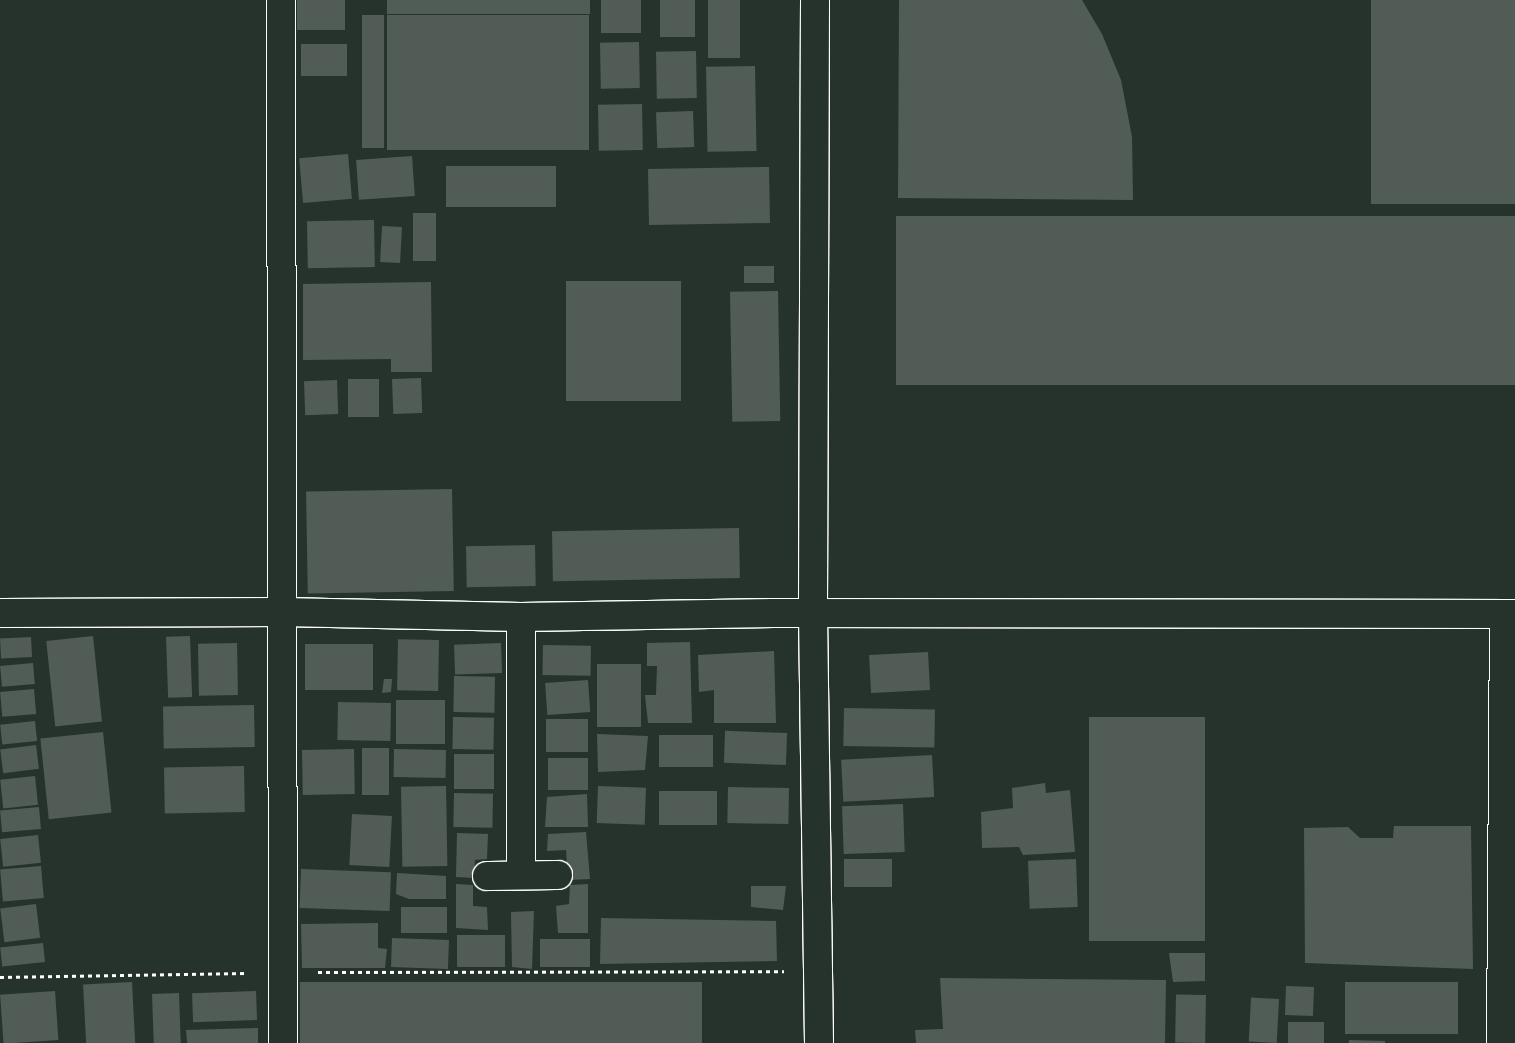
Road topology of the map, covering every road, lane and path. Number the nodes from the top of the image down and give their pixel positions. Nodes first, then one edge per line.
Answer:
1 (281, 0) edge
2 (815, 0) edge
3 (282, 612) junction
4 (0, 613) edge
5 (813, 613) junction
6 (1510, 614) edge
7 (521, 617) junction
8 (558, 874) dead end
9 (521, 875) junction
10 (487, 876) dead end
11 (819, 971) junction
12 (283, 972) junction
13 (0, 977) edge
14 (1508, 984) edge
15 (283, 1043) edge
16 (819, 1043) edge
17 (1501, 1043) edge

1 - 3 street
2 - 5 street
3 - 4 street
3 - 7 street
3 - 12 street
5 - 6 street
5 - 7 street
5 - 11 street
6 - 14 street
7 - 9 street
8 - 9 street
9 - 10 street
11 - 12 path
11 - 16 street
12 - 13 path
12 - 15 street
14 - 17 street

